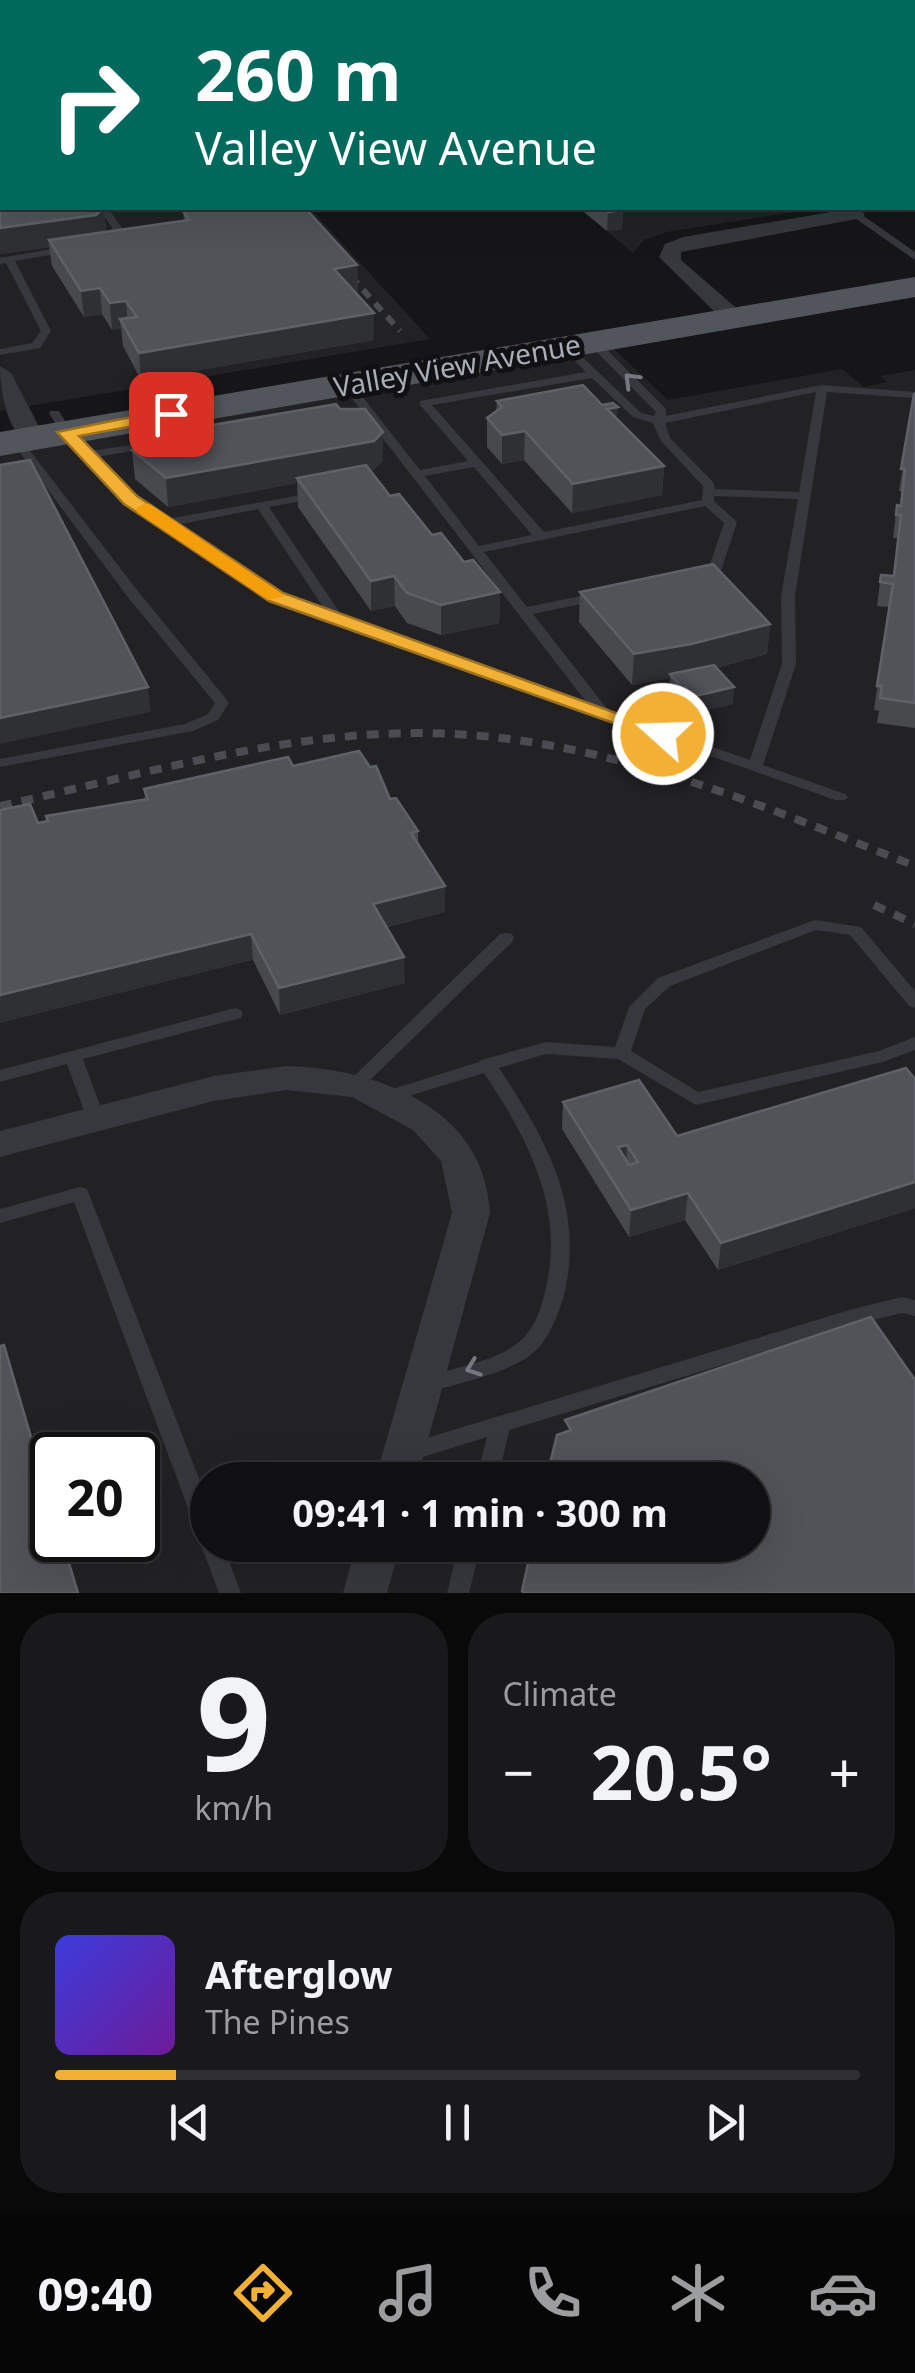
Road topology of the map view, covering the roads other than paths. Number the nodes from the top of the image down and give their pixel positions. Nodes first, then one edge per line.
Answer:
1 (104, 210) edge
2 (851, 211) edge
3 (93, 246) edge
4 (76, 248) edge
5 (915, 256) edge
6 (4, 260) edge
7 (915, 267) edge
8 (915, 287) edge
9 (797, 297) junction
10 (725, 310) junction
11 (0, 352) edge
12 (585, 354) junction
13 (0, 374) edge
14 (822, 388) junction
15 (915, 395) edge
16 (352, 401) junction
17 (658, 421) junction
18 (36, 433) edge
19 (188, 438) edge
20 (476, 463) junction
21 (419, 474) junction
22 (333, 492) edge
23 (804, 496) junction
24 (709, 497) junction
25 (260, 505) junction
26 (165, 523) junction
27 (542, 538) junction
28 (476, 550) junction
29 (677, 578) edge
30 (620, 591) edge
31 (524, 612) junction
32 (337, 618) junction
33 (602, 712) junction
34 (0, 763) edge
35 (755, 766) junction
36 (840, 797) dead end
37 (506, 938) dead end
38 (915, 1002) edge
39 (235, 1014) dead end
40 (915, 1043) edge
41 (622, 1053) junction
42 (73, 1056) junction
43 (487, 1064) junction
44 (0, 1076) edge
45 (373, 1090) junction
46 (96, 1119) junction
47 (0, 1144) edge
48 (0, 1216) edge
49 (915, 1308) edge
50 (422, 1386) junction
51 (500, 1425) junction
52 (400, 1462) edge
53 (411, 1462) edge
54 (491, 1462) edge
55 (190, 1484) edge
56 (218, 1562) edge
57 (373, 1562) edge
58 (466, 1562) edge
59 (230, 1593) edge
60 (364, 1593) edge
61 (458, 1593) edge

1 - 3 lane
2 - 5 lane
2 - 10 street
4 - 6 lane
6 - 11 lane
7 - 9 main road, Valley View Avenue
8 - 9 main road, Valley View Avenue
9 - 10 main road, Valley View Avenue
10 - 12 main road, Valley View Avenue
10 - 18 main road, Valley View Avenue
12 - 16 main road, Valley View Avenue
12 - 17 lane
17 -> 12 lane
12 - 20 lane
13 - 18 street
14 - 15 lane
14 - 17 lane
14 - 23 lane
16 - 18 main road, Valley View Avenue
16 - 21 lane
17 - 24 lane
18 - 19 lane
18 - 26 lane
18 - 34 lane
20 - 21 lane
20 - 27 lane
21 - 28 lane
22 - 25 lane
23 - 24 lane
23 - 35 lane
24 - 27 lane
24 - 29 lane
25 - 26 lane
25 - 32 lane
26 - 32 lane
27 - 28 lane
28 - 31 lane
30 - 31 lane
31 - 33 lane
32 - 33 lane
33 - 35 lane
35 - 36 lane
37 - 45 lane
38 - 41 lane
39 - 42 lane
40 - 41 lane
41 - 43 lane
42 - 44 lane
42 - 46 lane
43 - 45 lane
43 -> 50 lane
45 - 46 street
45 - 50 street
46 - 47 street
48 - 55 lane
49 - 51 lane
50 - 52 street
51 - 53 lane
51 - 54 lane
56 - 59 lane
57 - 60 street
58 - 61 lane

